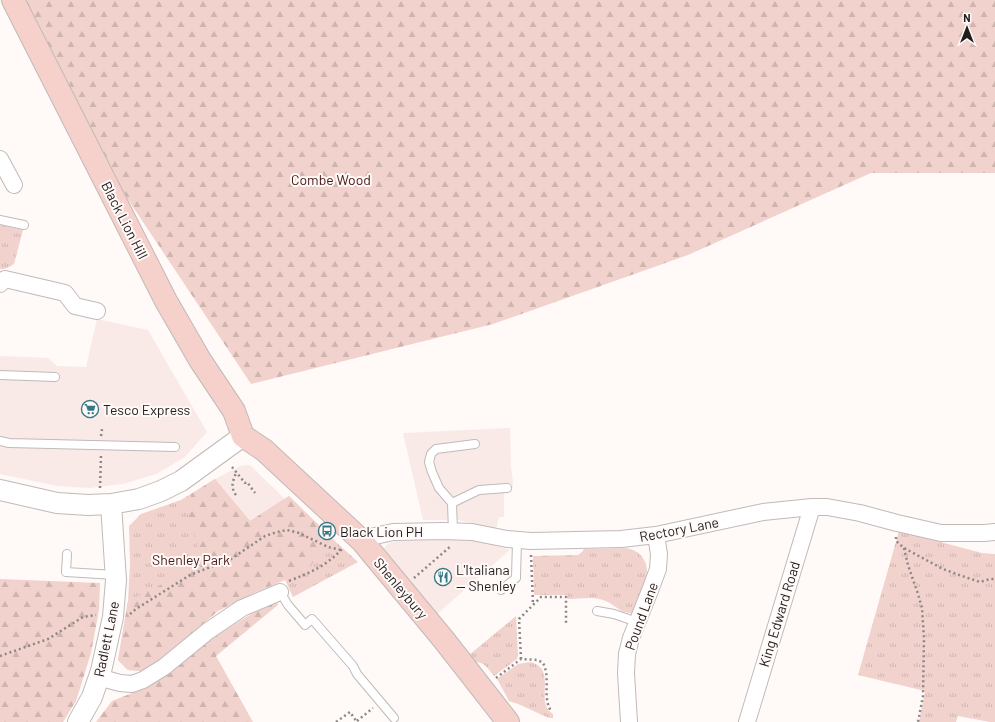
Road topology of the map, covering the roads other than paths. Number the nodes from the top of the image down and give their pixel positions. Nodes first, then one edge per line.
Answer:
1 (13, 0) edge
2 (0, 159) edge
3 (14, 185) dead end
4 (0, 220) edge
5 (24, 225) dead end
6 (0, 283) edge
7 (97, 311) dead end
8 (0, 375) edge
9 (55, 377) dead end
10 (243, 436) junction
11 (0, 441) edge
12 (475, 444) dead end
13 (175, 447) dead end
14 (506, 488) dead end
15 (0, 490) edge
16 (105, 497) junction
17 (452, 503) junction
18 (812, 507) junction
19 (460, 532) junction
20 (995, 532) edge
21 (656, 535) junction
22 (524, 540) junction
23 (349, 546) junction
24 (68, 554) dead end
25 (116, 575) junction
26 (501, 590) dead end
27 (280, 592) joint
28 (597, 611) dead end
29 (637, 622) junction
30 (98, 677) junction
31 (394, 718) dead end
32 (78, 722) edge
33 (508, 722) edge
34 (629, 722) edge
35 (747, 722) edge

1 - 10 main road, Black Lion Hill
2 - 3 street
4 - 5 lane
6 - 7 street
8 - 9 lane
10 - 16 street
10 - 23 main road, Shenleybury
11 - 13 lane
12 - 17 lane
14 - 17 lane
15 - 16 street
16 - 25 street, Radlett Lane
17 - 19 lane
18 - 20 street, Rectory Lane
18 - 21 street, Rectory Lane
18 - 35 street, King Edward Road
19 - 22 street, Rectory Lane
19 - 23 street, Rectory Lane
21 - 22 street, Rectory Lane
21 - 29 street, Pound Lane
22 - 26 lane
23 - 33 main road, Shenleybury
24 - 25 lane
25 - 30 street, Radlett Lane
27 - 30 street
27 - 31 lane
28 - 29 lane
29 - 34 street, Pound Lane
30 - 32 street, Radlett Lane

